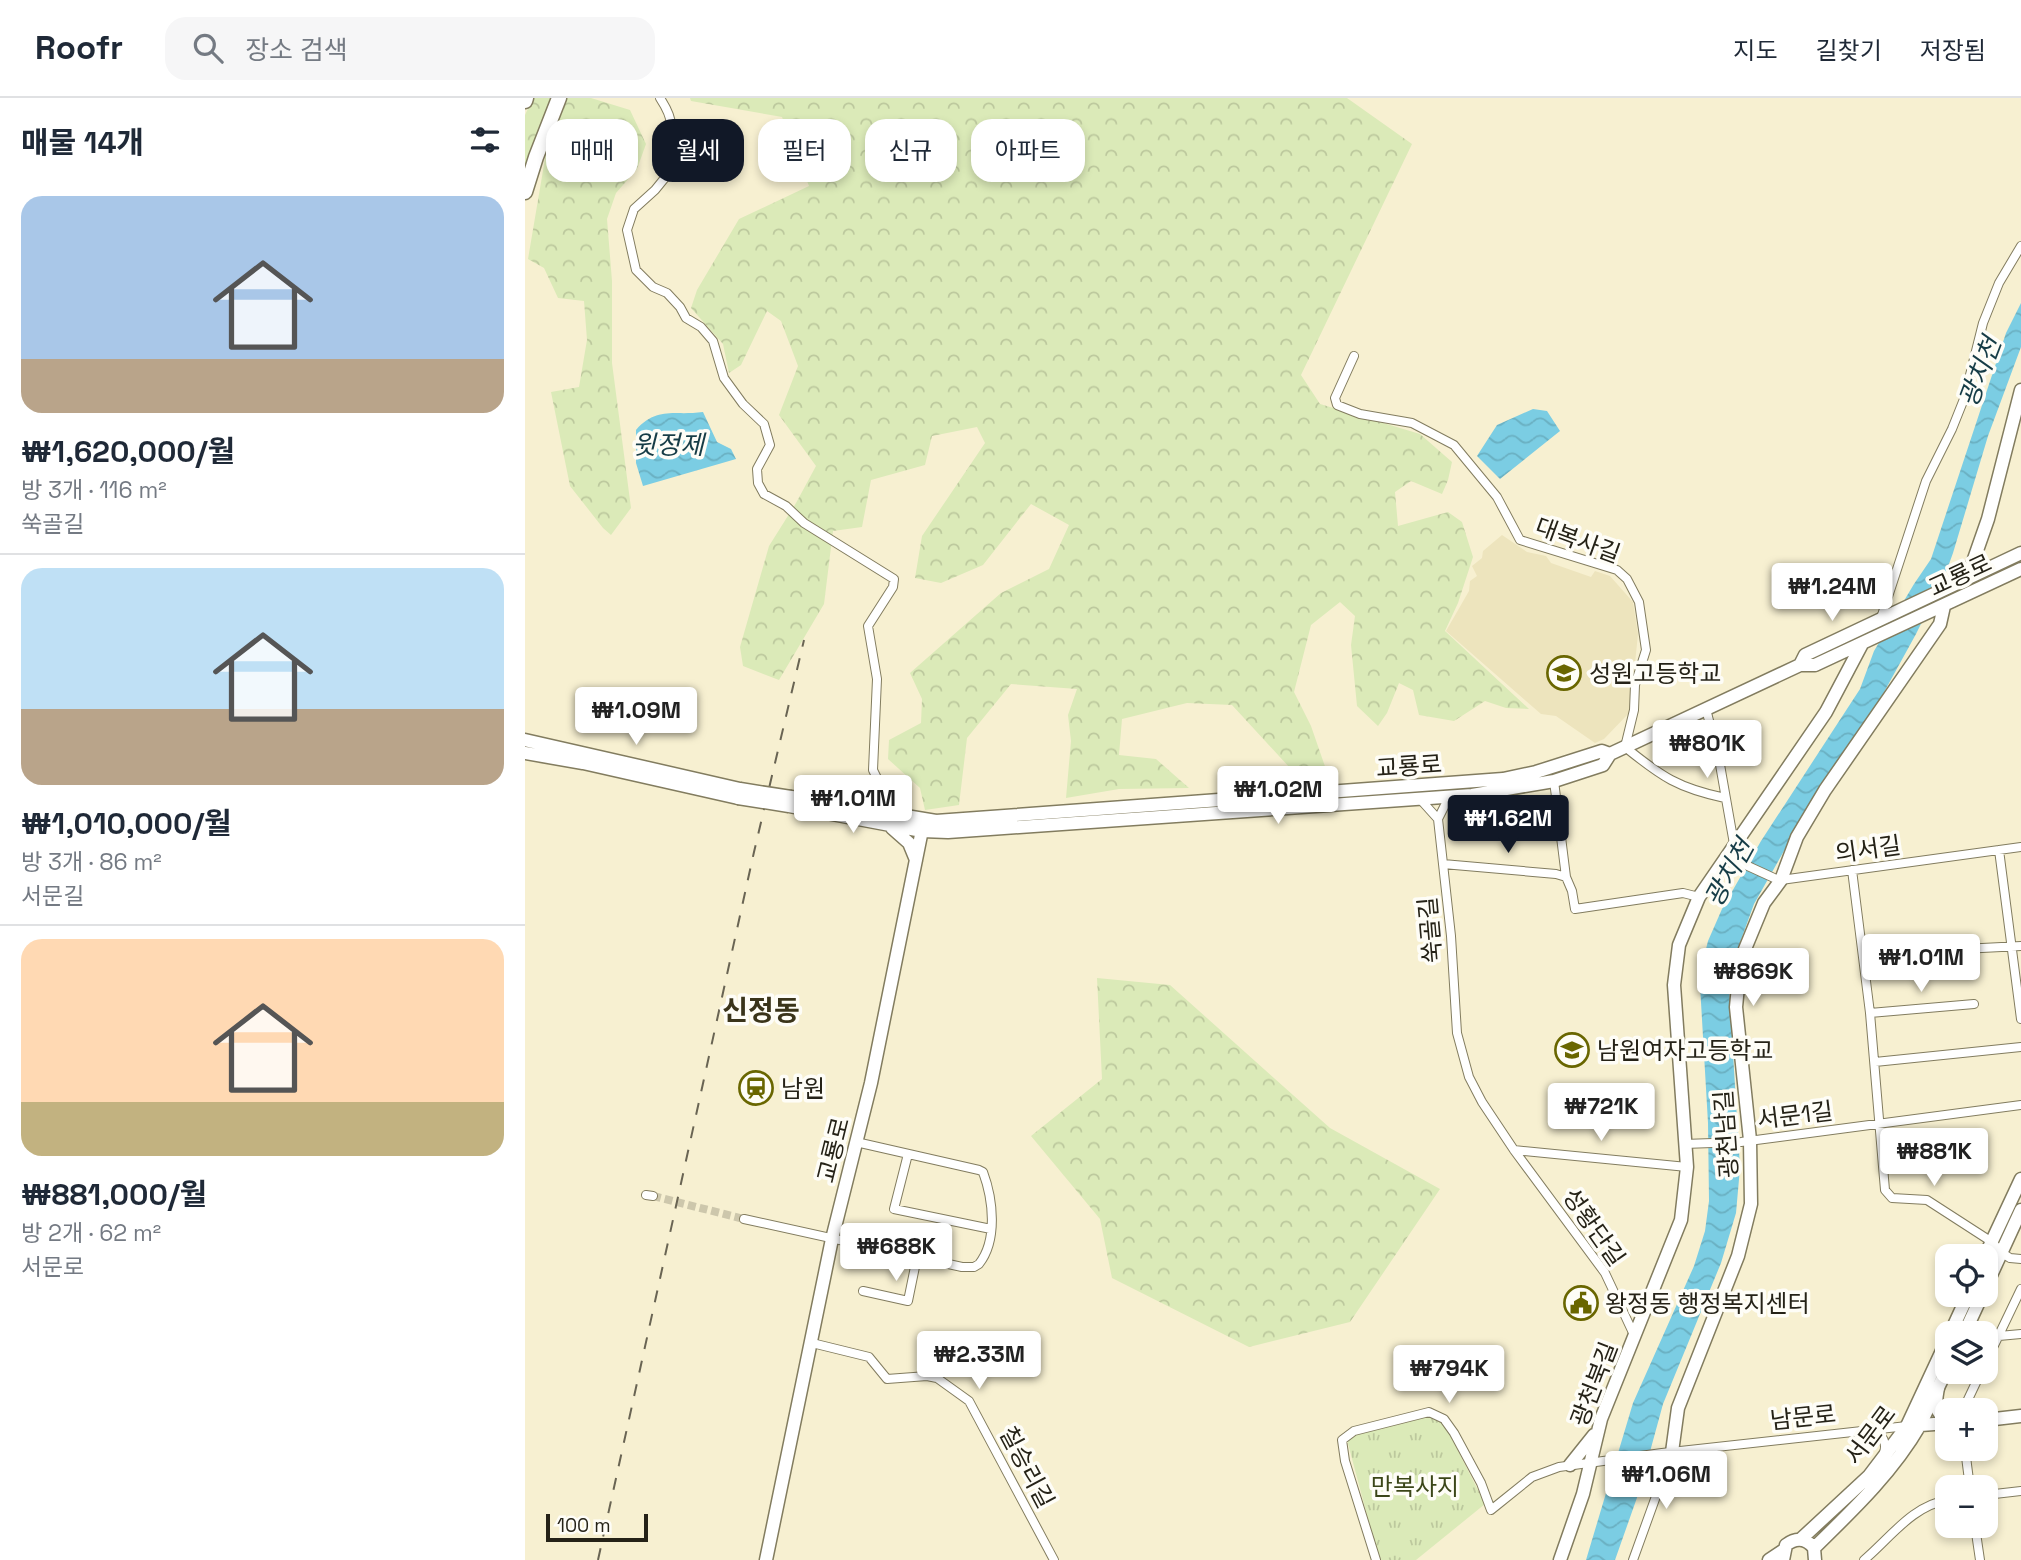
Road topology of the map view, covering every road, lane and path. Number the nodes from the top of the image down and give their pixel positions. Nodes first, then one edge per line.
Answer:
1 (559, 98) edge
2 (660, 98) edge
3 (525, 192) edge
4 (2021, 246) edge
5 (1354, 356) dead end
6 (2021, 390) edge
7 (2021, 553) edge
8 (2021, 569) edge
9 (1961, 581) junction
10 (1944, 606) junction
11 (1881, 618) junction
12 (1862, 644) junction
13 (1840, 654) junction
14 (1801, 665) junction
15 (1841, 684) junction
16 (1706, 709) junction
17 (525, 740) edge
18 (1625, 747) junction
19 (525, 753) edge
20 (1610, 754) junction
21 (1555, 781) junction
22 (739, 793) junction
23 (1455, 796) junction
24 (1725, 798) junction
25 (1420, 799) junction
26 (1438, 819) junction
27 (892, 820) junction
28 (923, 826) junction
29 (1734, 844) junction
30 (2021, 847) edge
31 (1999, 850) junction
32 (1731, 858) junction
33 (916, 860) junction
34 (1443, 864) junction
35 (1852, 870) junction
36 (1566, 877) junction
37 (1777, 879) junction
38 (1699, 897) junction
39 (2017, 946) edge
40 (1864, 960) junction
41 (1974, 1004) dead end
42 (1870, 1013) junction
43 (2021, 1019) edge
44 (1457, 1033) joint
45 (2021, 1047) edge
46 (1875, 1062) junction
47 (2021, 1105) edge
48 (1881, 1124) junction
49 (1746, 1141) junction
50 (856, 1142) junction
51 (1690, 1143) junction
52 (1514, 1150) junction
53 (908, 1154) junction
54 (1687, 1167) junction
55 (2021, 1180) edge
56 (2021, 1210) edge
57 (744, 1219) tunnel mouth
58 (991, 1229) junction
59 (832, 1239) junction
60 (1992, 1242) junction
61 (2002, 1253) junction
62 (917, 1257) junction
63 (2021, 1259) edge
64 (1998, 1261) edge
65 (2021, 1289) edge
66 (863, 1291) dead end
67 (2021, 1334) edge
68 (1999, 1336) joint
69 (1635, 1337) junction
70 (812, 1343) junction
71 (1935, 1372) edge
72 (1940, 1384) edge
73 (1938, 1388) junction
74 (1937, 1398) edge
75 (2021, 1416) edge
76 (1998, 1419) edge
77 (1935, 1424) edge
78 (1914, 1426) junction
79 (1874, 1430) junction
80 (1597, 1432) junction
81 (1667, 1452) junction
82 (1882, 1459) junction
83 (1591, 1461) junction
84 (1570, 1465) junction
85 (2021, 1491) edge
86 (1998, 1494) edge
87 (1935, 1502) edge
88 (1977, 1538) edge
89 (1801, 1539) junction
90 (1814, 1554) edge
91 (1784, 1555) edge
92 (766, 1560) edge
93 (1054, 1560) edge
94 (1376, 1560) edge
95 (1560, 1560) edge
96 (1633, 1560) edge
97 (1769, 1560) edge
98 (1864, 1560) edge
99 (1980, 1560) edge

1 - 3 highway
2 - 27 street
4 - 11 street
5 - 18 street, 대복사길
6 - 9 street
7 - 9 street, 교룡로
8 - 10 street, 교룡로
9 - 11 street, 교룡로
10 - 12 street, 교룡로
10 - 37 street, 광천남길
11 - 14 street, 교룡로
12 - 13 street, 교룡로
12 - 15 street, 광천북길
13 - 14 street, 교룡로
13 - 15 street
14 - 16 street, 교룡로
15 - 29 street, 광천북길
16 - 18 street, 교룡로
16 - 24 street
17 - 22 street
18 - 20 street, 교룡로
18 - 24 street
19 - 22 street
20 - 21 street, 교룡로
20 - 28 street, 교룡로
21 - 23 street, 교룡로
21 - 36 street
22 - 27 street, bridge
23 - 25 street, 교룡로
23 - 26 street
24 - 29 street
25 - 26 street
25 - 28 street, 교룡로
26 - 34 street
27 - 28 street
27 - 33 street
28 - 33 street, 교룡로
29 - 32 street, 광천북길
30 - 31 street, 의서길
31 - 35 street, 의서길
31 - 39 street
32 - 37 street
32 - 38 street, 광천북길
33 - 50 street, 교룡로
34 - 36 street, 쑥골길
34 - 44 street, 쑥골길
35 - 37 street, 의서길
35 - 40 street
36 - 38 street
37 - 49 street, 광천남길
38 - 51 street, 광천북길
39 - 40 street
39 - 43 street
40 - 42 street
41 - 42 street
42 - 46 street
44 - 52 street, 성황단길
45 - 46 street
46 - 48 street
47 - 48 street, 서문1길
48 - 49 street, 서문1길
48 - 60 street
49 - 51 street, 서문1길
49 - 81 street, 광천남길
50 - 53 street
50 - 59 street, 교룡로
51 - 54 street, 광천북길
52 - 54 street
52 - 69 street, 성황단길
53 - 58 street
53 - 58 street
54 - 69 street, 광천북길
55 - 60 street
56 - 61 street
57 - 59 street
58 - 62 street
59 - 62 street
59 - 70 street, 교룡로
60 - 61 street
61 - 63 street
61 - 64 street
62 - 66 street
65 - 68 street
67 - 68 street
69 - 80 street, 광천북길
70 - 92 street, 교룡로
70 - 93 street, 칠승리길
71 - 78 street, 서문로
72 - 73 street, 서문로
73 - 74 street
73 - 78 street, 서문로
75 - 76 street
77 - 78 street, 남문로
78 - 79 street, 남문로
78 - 82 street, 서문로
78 - 90 street, 서문로
79 - 81 street, 남문로
79 - 82 street
80 - 83 street, 광천북길
80 - 84 street
81 - 83 street, 남문로
81 - 96 street
82 - 89 street, 서문로
83 - 84 street
83 - 95 street, 광천북길
84 - 94 street
85 - 86 street
87 - 98 street
88 - 99 street
89 - 90 street
89 - 91 street, 서문로
91 - 97 street, 서문로

